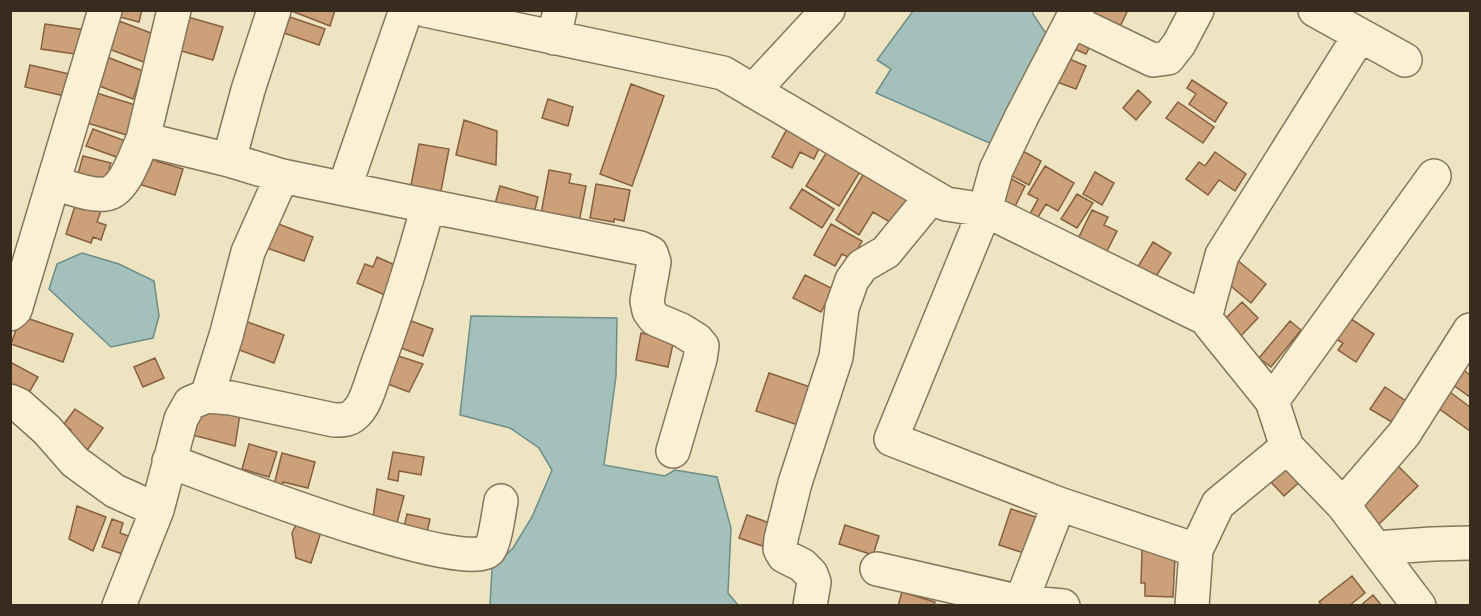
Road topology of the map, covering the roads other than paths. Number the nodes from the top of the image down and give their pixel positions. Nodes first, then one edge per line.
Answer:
1 (105, 10) edge
2 (174, 10) edge
3 (274, 10) edge
4 (828, 10) edge
5 (1197, 10) edge
6 (1316, 10) edge
7 (422, 11) edge
8 (1074, 16) edge
9 (557, 24) edge
10 (1360, 35) junction
11 (1405, 60) dead end
12 (753, 91) junction
13 (142, 139) junction
14 (229, 160) junction
15 (282, 176) junction
16 (1434, 176) dead end
17 (54, 183) junction
18 (344, 189) junction
19 (932, 196) junction
20 (428, 206) junction
21 (985, 210) junction
22 (10, 314) edge
23 (1205, 318) junction
24 (1470, 330) edge
25 (207, 396) junction
26 (10, 401) edge
27 (1272, 401) junction
28 (1287, 447) junction
29 (673, 451) dead end
30 (170, 461) junction
31 (501, 501) dead end
32 (1059, 504) junction
33 (1343, 505) junction
34 (157, 510) junction
35 (1470, 543) edge
36 (1376, 548) junction
37 (1196, 550) junction
38 (878, 568) dead end
39 (1021, 604) edge
40 (119, 606) edge
41 (810, 606) edge
42 (1063, 606) edge
43 (1192, 606) edge
44 (1419, 606) edge

1 - 17 street
2 - 13 street
3 - 14 street
4 - 12 street
5 - 8 street
6 - 10 street
7 - 9 street
7 - 18 street
8 - 21 street
9 - 12 street
10 - 11 street
10 - 23 street
12 - 19 street
13 - 14 street
13 - 17 street
14 - 15 street
15 - 18 street
15 - 25 street
16 - 27 street
17 - 22 street
18 - 20 street
19 - 21 street
19 - 41 street
20 - 25 street
20 - 29 street
21 - 23 street
21 - 32 street
23 - 27 street
24 - 33 street
25 - 30 street
26 - 34 street
27 - 28 street
28 - 33 street
28 - 37 street
30 - 31 street
30 - 34 street
32 - 37 street
32 - 39 street
33 - 36 street
34 - 40 street
35 - 36 street
36 - 44 street
37 - 43 street
38 - 39 street
39 - 42 street

